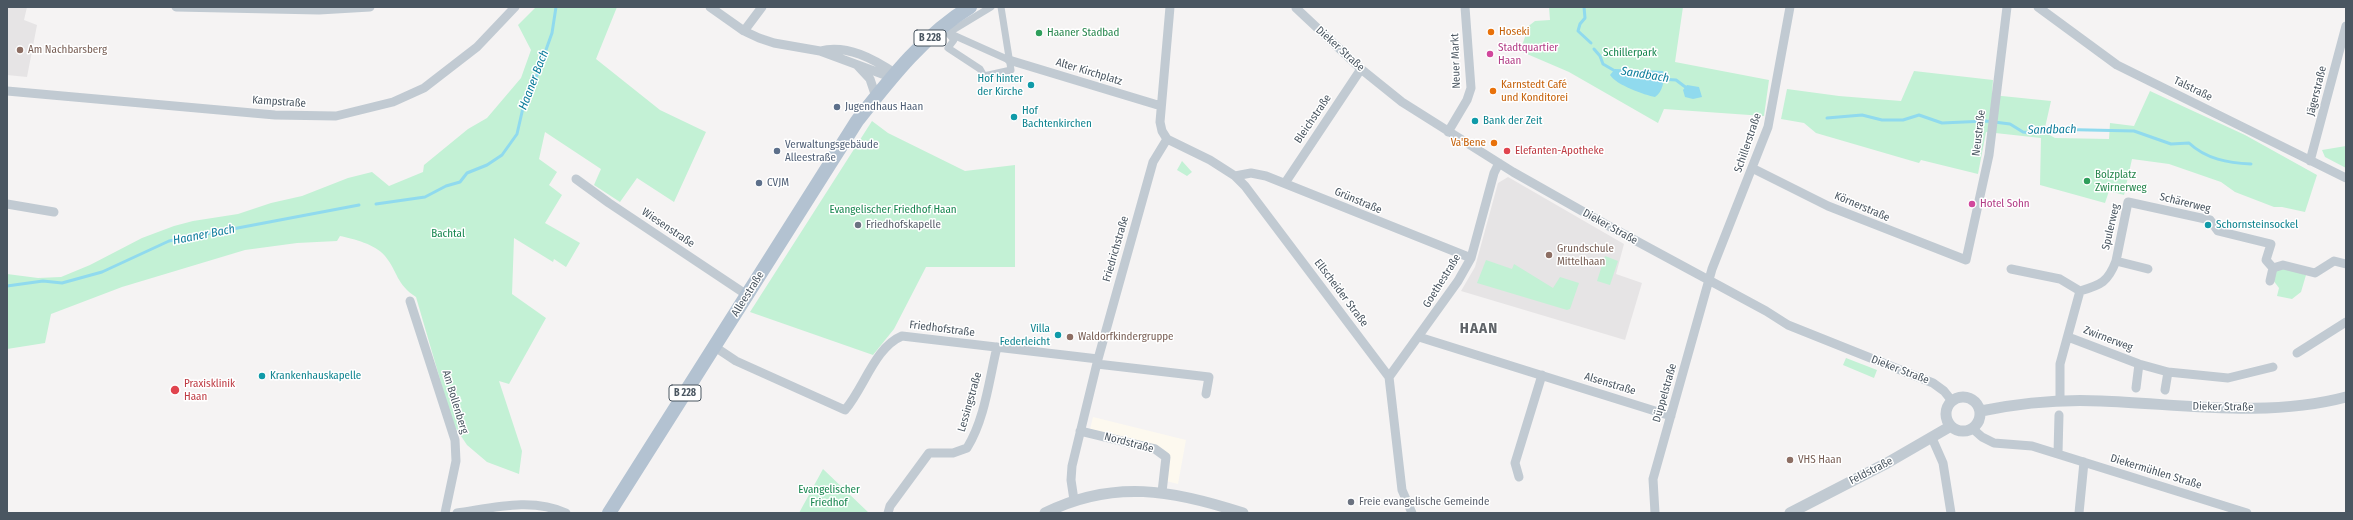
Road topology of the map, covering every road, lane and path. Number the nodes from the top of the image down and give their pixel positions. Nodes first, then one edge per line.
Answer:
1 (176, 7) edge
2 (370, 7) edge
3 (515, 7) edge
4 (710, 7) edge
5 (762, 7) edge
6 (970, 7) edge
7 (991, 7) edge
8 (1001, 7) edge
9 (1170, 7) edge
10 (1465, 7) edge
11 (1790, 7) edge
12 (2007, 7) edge
13 (2038, 7) edge
14 (1295, 8) edge
15 (2346, 26) edge
16 (744, 31) junction
17 (944, 31) junction
18 (820, 51) junction
19 (1009, 60) junction
20 (857, 65) junction
21 (1361, 69) junction
22 (894, 76) junction
23 (7, 91) edge
24 (876, 97) junction
25 (1161, 106) junction
26 (1448, 132) junction
27 (1167, 139) junction
28 (2310, 161) junction
29 (1499, 163) junction
30 (1752, 168) junction
31 (1235, 176) junction
32 (2346, 178) edge
33 (576, 179) dead end
34 (1285, 183) junction
35 (2133, 203) joint
36 (7, 204) edge
37 (54, 212) dead end
38 (1471, 258) junction
39 (1966, 260) joint
40 (2116, 261) junction
41 (2346, 264) edge
42 (2273, 268) junction
43 (2011, 269) dead end
44 (2148, 269) dead end
45 (1709, 281) junction
46 (2270, 281) dead end
47 (2080, 291) junction
48 (747, 295) junction
49 (410, 301) dead end
50 (2346, 322) edge
51 (1419, 336) junction
52 (2068, 337) junction
53 (715, 347) junction
54 (996, 347) junction
55 (2297, 353) dead end
56 (1098, 361) junction
57 (2139, 364) junction
58 (2273, 367) dead end
59 (2168, 372) junction
60 (1542, 376) junction
61 (1390, 377) junction
62 (2136, 388) dead end
63 (2165, 390) dead end
64 (1206, 394) dead end
65 (2346, 397) edge
66 (1952, 401) junction
67 (2060, 401) junction
68 (1981, 411) junction
69 (2059, 415) dead end
70 (1671, 416) junction
71 (1951, 426) junction
72 (1973, 429) junction
73 (1080, 431) junction
74 (1932, 438) junction
75 (2058, 453) junction
76 (2084, 462) junction
77 (1519, 477) dead end
78 (1162, 492) junction
79 (1074, 500) junction
80 (2214, 502) junction
81 (445, 513) edge
82 (457, 513) edge
83 (566, 513) edge
84 (609, 513) edge
85 (888, 513) edge
86 (1045, 513) edge
87 (1243, 513) edge
88 (1412, 513) edge
89 (1655, 513) edge
90 (1790, 513) edge
91 (1951, 513) edge
92 (2079, 513) edge
93 (2222, 513) edge
94 (2247, 513) edge

1 - 2 street
3 - 23 street, Kampstraße
4 - 16 street
5 - 16 street
6 - 17 main road, B 228
7 - 17 street
8 - 19 street
9 - 25 street
10 - 26 street, Neuer Markt
11 - 30 street, Schillerstraße
12 - 39 street, Neustraße
13 - 28 street, Talstraße
14 - 21 street, Dieker Straße
15 - 28 street, Jägerstraße
16 - 18 street
17 - 19 street
17 - 19 street
17 - 22 main road, B 228
18 - 20 street
18 - 22 street
19 - 25 street, Alter Kirchplatz
20 - 22 street
20 - 24 street
21 - 26 street, Dieker Straße
21 - 34 street, Bleichstraße
22 - 24 main road, Alleestraße / B 228
24 - 48 main road, Alleestraße / B 228
25 - 27 street
26 - 29 street, Dieker Straße
27 - 31 street, Ellscheider Straße
27 - 56 street, Friedrichstraße
28 - 32 street, Talstraße
29 - 38 street, Goethestraße
29 - 45 street, Dieker Straße
30 - 39 street, Körnerstraße
30 - 45 street, Schillerstraße
31 - 34 street, Grünstraße
31 - 61 street, Ellscheider Straße
33 - 48 street, Wiesenstraße
34 - 38 street, Grünstraße
35 - 40 street, Spulerweg
35 - 42 street, Schärerweg
36 - 37 street
38 - 51 street, Goethestraße
40 - 44 street, Spulerweg
40 - 47 street, Spulerweg
41 - 42 street
42 - 46 street
43 - 47 street
45 - 66 street, Dieker Straße
45 - 70 street, Düppelstraße
47 - 52 street
48 - 53 main road, Alleestraße / B 228
49 - 81 street, Am Bollenberg
50 - 55 street
51 - 60 street, Alsenstraße
51 - 61 street, Goethestraße
52 - 57 street, Zwirnerweg
52 - 67 street
53 - 54 street, Friedhofstraße
53 - 84 main road, Alleestraße / B 228
54 - 56 street, Friedhofstraße
54 - 85 street, Lessingstraße
56 - 64 street, Friedhofstraße
56 - 73 street, Friedrichstraße
57 - 59 street, Zwirnerweg
57 - 62 street, Zwirnerweg
58 - 59 street, Zwirnerweg
59 - 63 street
60 - 70 street, Alsenstraße
60 - 77 street
61 - 88 street
65 - 67 street, Dieker Straße
66 - 68 street
66 - 71 street
67 - 68 street, Dieker Straße
68 - 72 street
69 - 75 street
70 - 89 street, Düppelstraße
71 - 72 street
71 - 74 street, Feldstraße
72 - 75 street, Diekermühlen Straße
73 - 78 street, Nordstraße
73 - 79 street, Friedrichstraße
74 - 90 street, Feldstraße
74 - 91 street
75 - 76 street, Diekermühlen Straße
76 - 80 street, Diekermühlen Straße
76 - 92 street
78 - 79 street
78 - 87 street
79 - 86 street
80 - 93 street
80 - 94 street, Diekermühlen Straße
82 - 83 street

